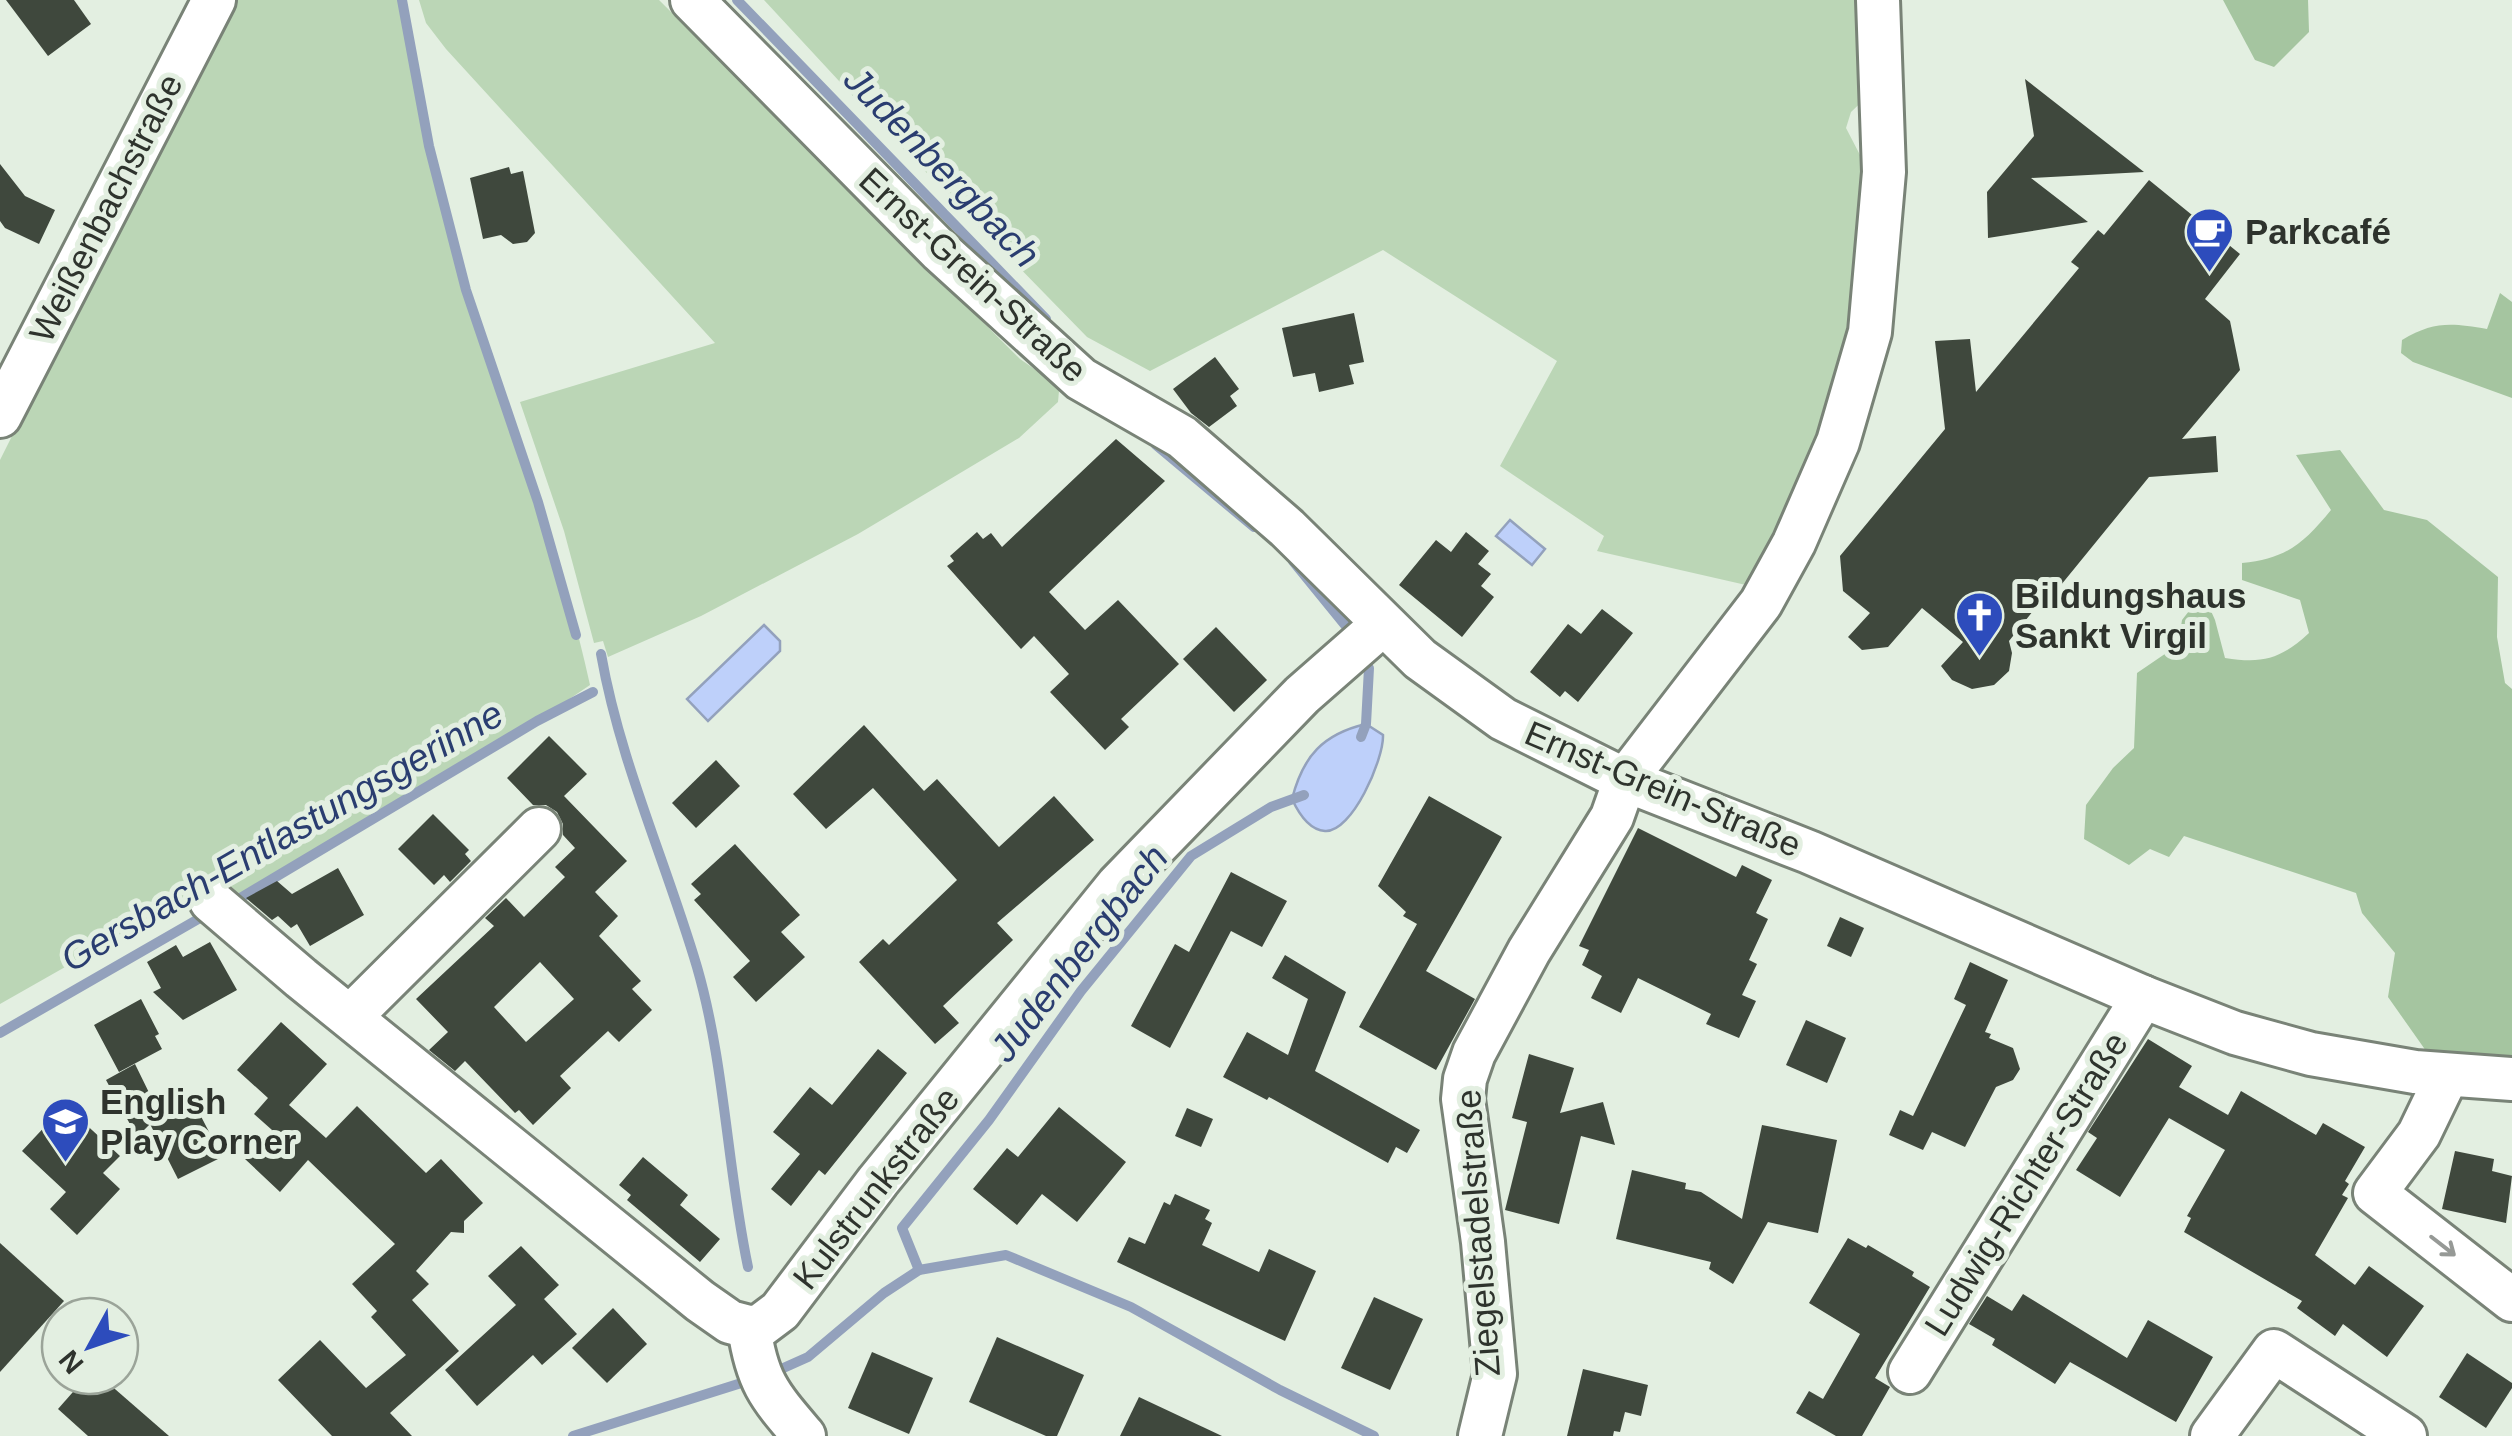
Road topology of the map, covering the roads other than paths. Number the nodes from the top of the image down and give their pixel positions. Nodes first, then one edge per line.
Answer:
1 (214, 0) edge
2 (692, 0) edge
3 (1878, 0) edge
4 (0, 416) edge
5 (1383, 624) junction
6 (1624, 780) junction
7 (540, 829) dead end
8 (220, 907) dead end
9 (2142, 997) junction
10 (351, 1016) junction
11 (2447, 1076) junction
12 (2512, 1079) edge
13 (2512, 1300) edge
14 (755, 1354) junction
15 (1910, 1372) dead end
16 (804, 1436) edge
17 (1480, 1436) edge
18 (2212, 1436) edge
19 (2405, 1436) edge

1 - 4 street, Weißenbachstraße
2 - 5 street, Ernst-Grein-Straße
3 - 6 street, Ziegelstadelstraße
5 - 6 street, Ernst-Grein-Straße
5 - 14 street, Kulstrunkstraße
6 - 9 street, Ernst-Grein-Straße
6 - 17 street, Ziegelstadelstraße
7 - 10 street
8 - 10 street
9 - 11 street, Ernst-Grein-Straße
9 - 15 street, Ludwig-Richter-Straße
10 - 14 street
11 - 12 street, Ernst-Grein-Straße
11 -> 13 street
14 - 16 street
18 - 19 street

